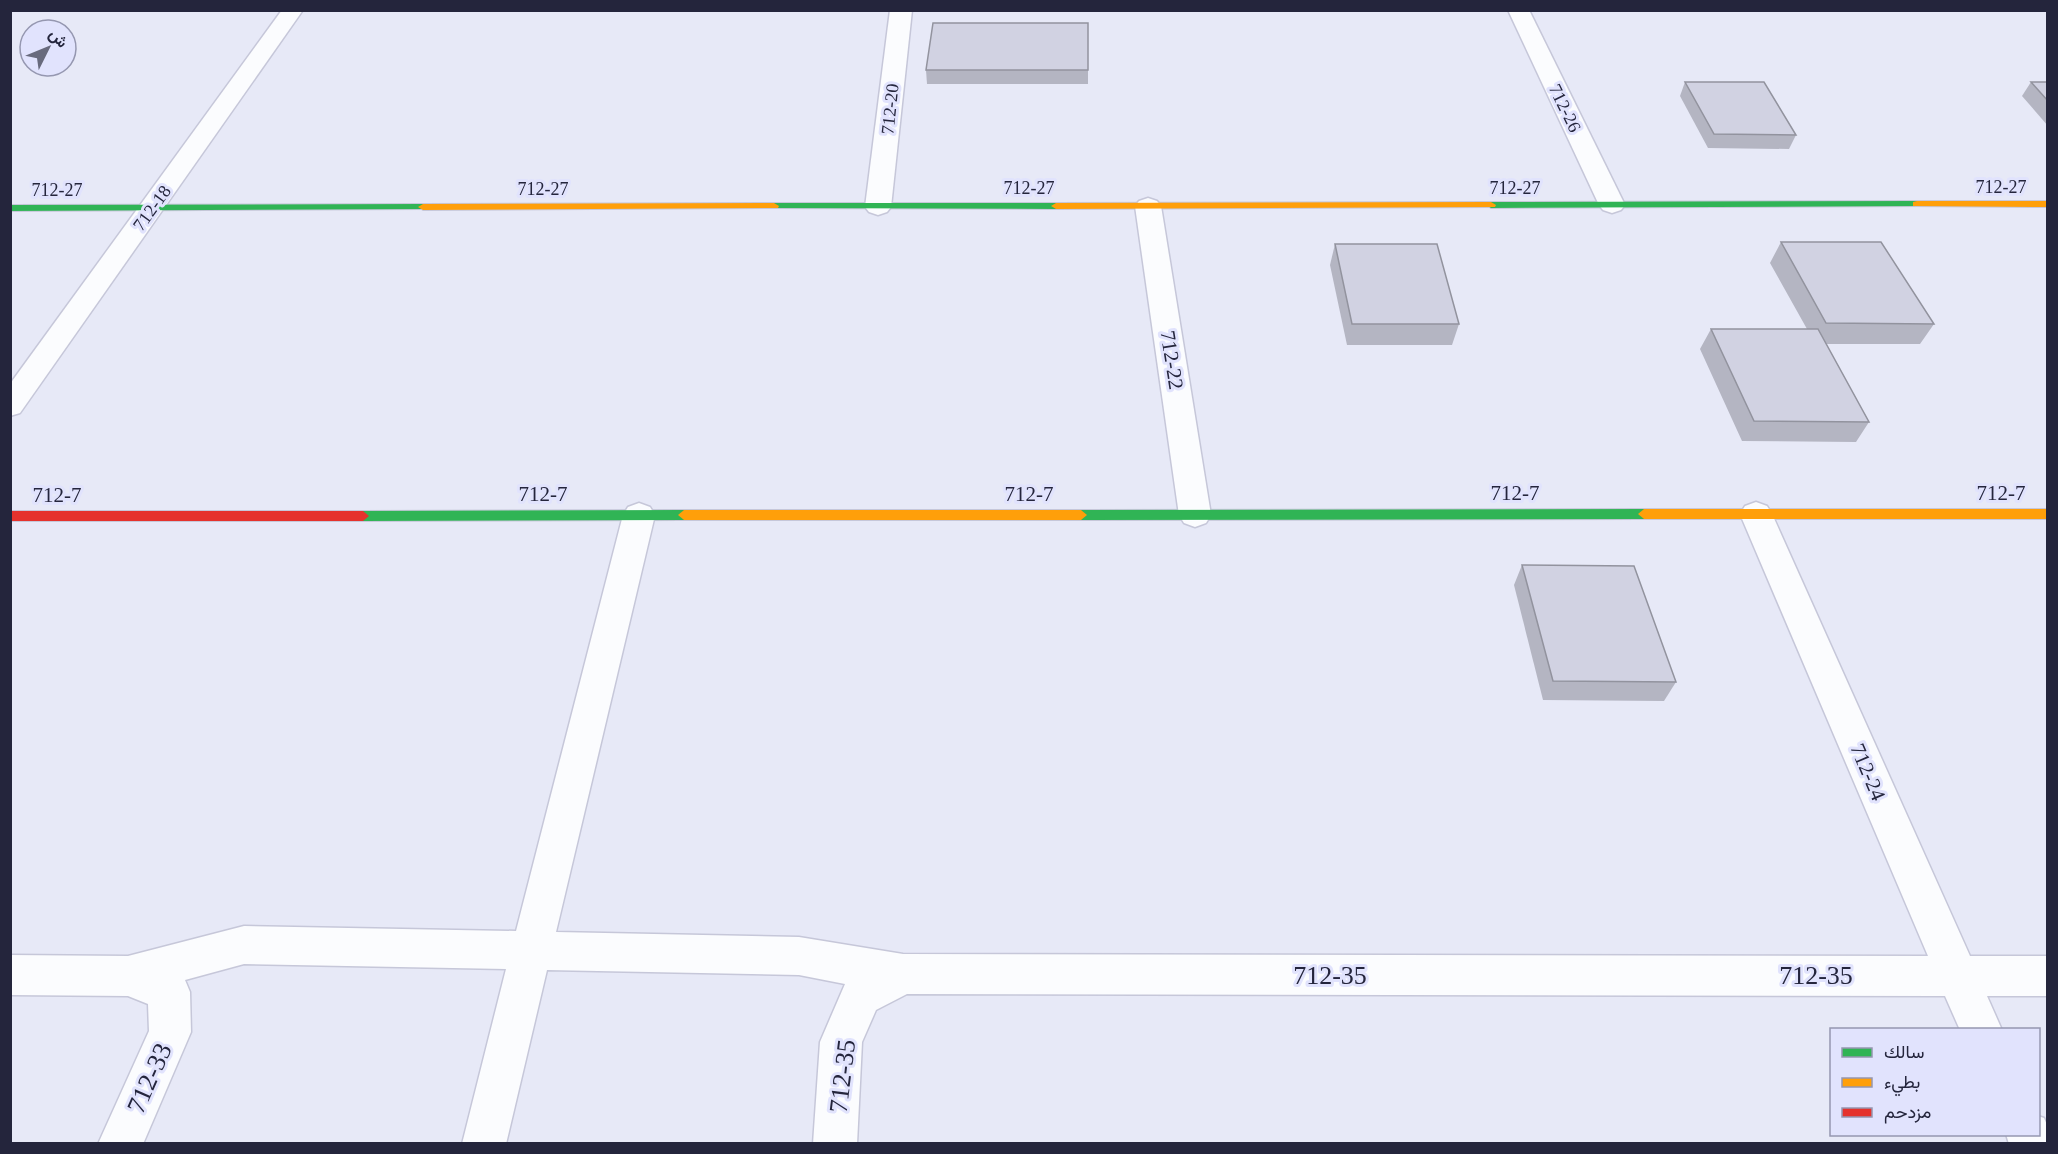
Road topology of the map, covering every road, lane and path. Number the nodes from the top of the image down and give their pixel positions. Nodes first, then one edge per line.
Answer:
1 (293, 10) edge
2 (901, 10) edge
3 (1518, 10) edge
4 (2048, 204) edge
5 (1612, 205) junction
6 (1148, 206) junction
7 (878, 207) junction
8 (10, 208) edge
9 (152, 208) junction
10 (10, 405) edge
11 (1756, 514) junction
12 (2048, 514) edge
13 (639, 515) junction
14 (1195, 515) junction
15 (10, 516) edge
16 (531, 952) junction
17 (903, 974) junction
18 (10, 975) edge
19 (128, 976) junction
20 (1956, 976) junction
21 (2048, 976) edge
22 (1980, 1028) edge
23 (120, 1143) edge
24 (484, 1143) edge
25 (835, 1143) edge

1 - 9 street, 712-18
2 - 7 street, 712-20
3 - 5 street, 712-26
4 - 5 street, 712-27
5 - 6 street, 712-27
6 - 7 street, 712-27
6 - 14 street, 712-22
7 - 9 street, 712-27
8 - 9 street, 712-27
9 - 10 street, 712-18
11 - 12 street, 712-7
11 - 14 street, 712-7
11 - 20 street, 712-24
13 - 14 street, 712-7
13 - 15 street, 712-7
13 - 16 street
16 - 17 street
16 - 19 street
16 - 24 street
17 - 20 street, 712-35
17 - 25 street, 712-35
18 - 19 street, 712-33
19 - 23 street, 712-33
20 - 21 street, 712-35
20 - 22 street, 712-24

